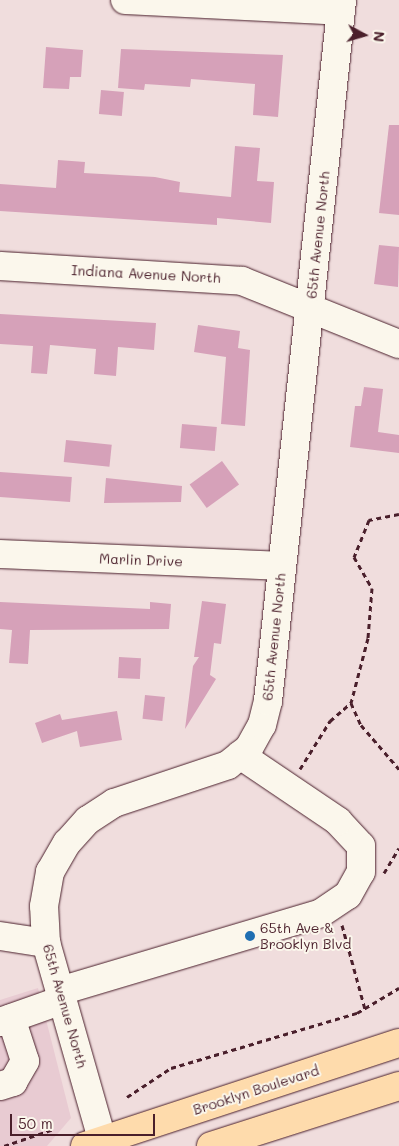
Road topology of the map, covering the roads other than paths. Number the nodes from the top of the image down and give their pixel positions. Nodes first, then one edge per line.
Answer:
1 (125, 0) edge
2 (342, 6) edge
3 (0, 266) edge
4 (311, 306) junction
5 (399, 344) edge
6 (0, 554) edge
7 (282, 566) junction
8 (240, 755) junction
9 (0, 936) edge
10 (46, 943) junction
11 (61, 996) junction
12 (5, 1020) edge
13 (399, 1042) edge
14 (0, 1086) edge
15 (399, 1086) edge
16 (97, 1144) edge
17 (211, 1146) edge

1 - 2 street
2 - 4 street, 65th Avenue North
3 - 4 street, Indiana Avenue North
4 - 5 street, Indiana Avenue North
4 - 7 street, 65th Avenue North
6 - 7 street, Marlin Drive
7 - 8 street, 65th Avenue North
8 - 10 street, 65th Avenue North
8 - 11 street
9 - 10 street
10 - 11 street, 65th Avenue North
11 - 12 street
11 - 16 street, 65th Avenue North
12 - 14 street
13 - 16 main road, Brooklyn Boulevard
15 - 17 main road

